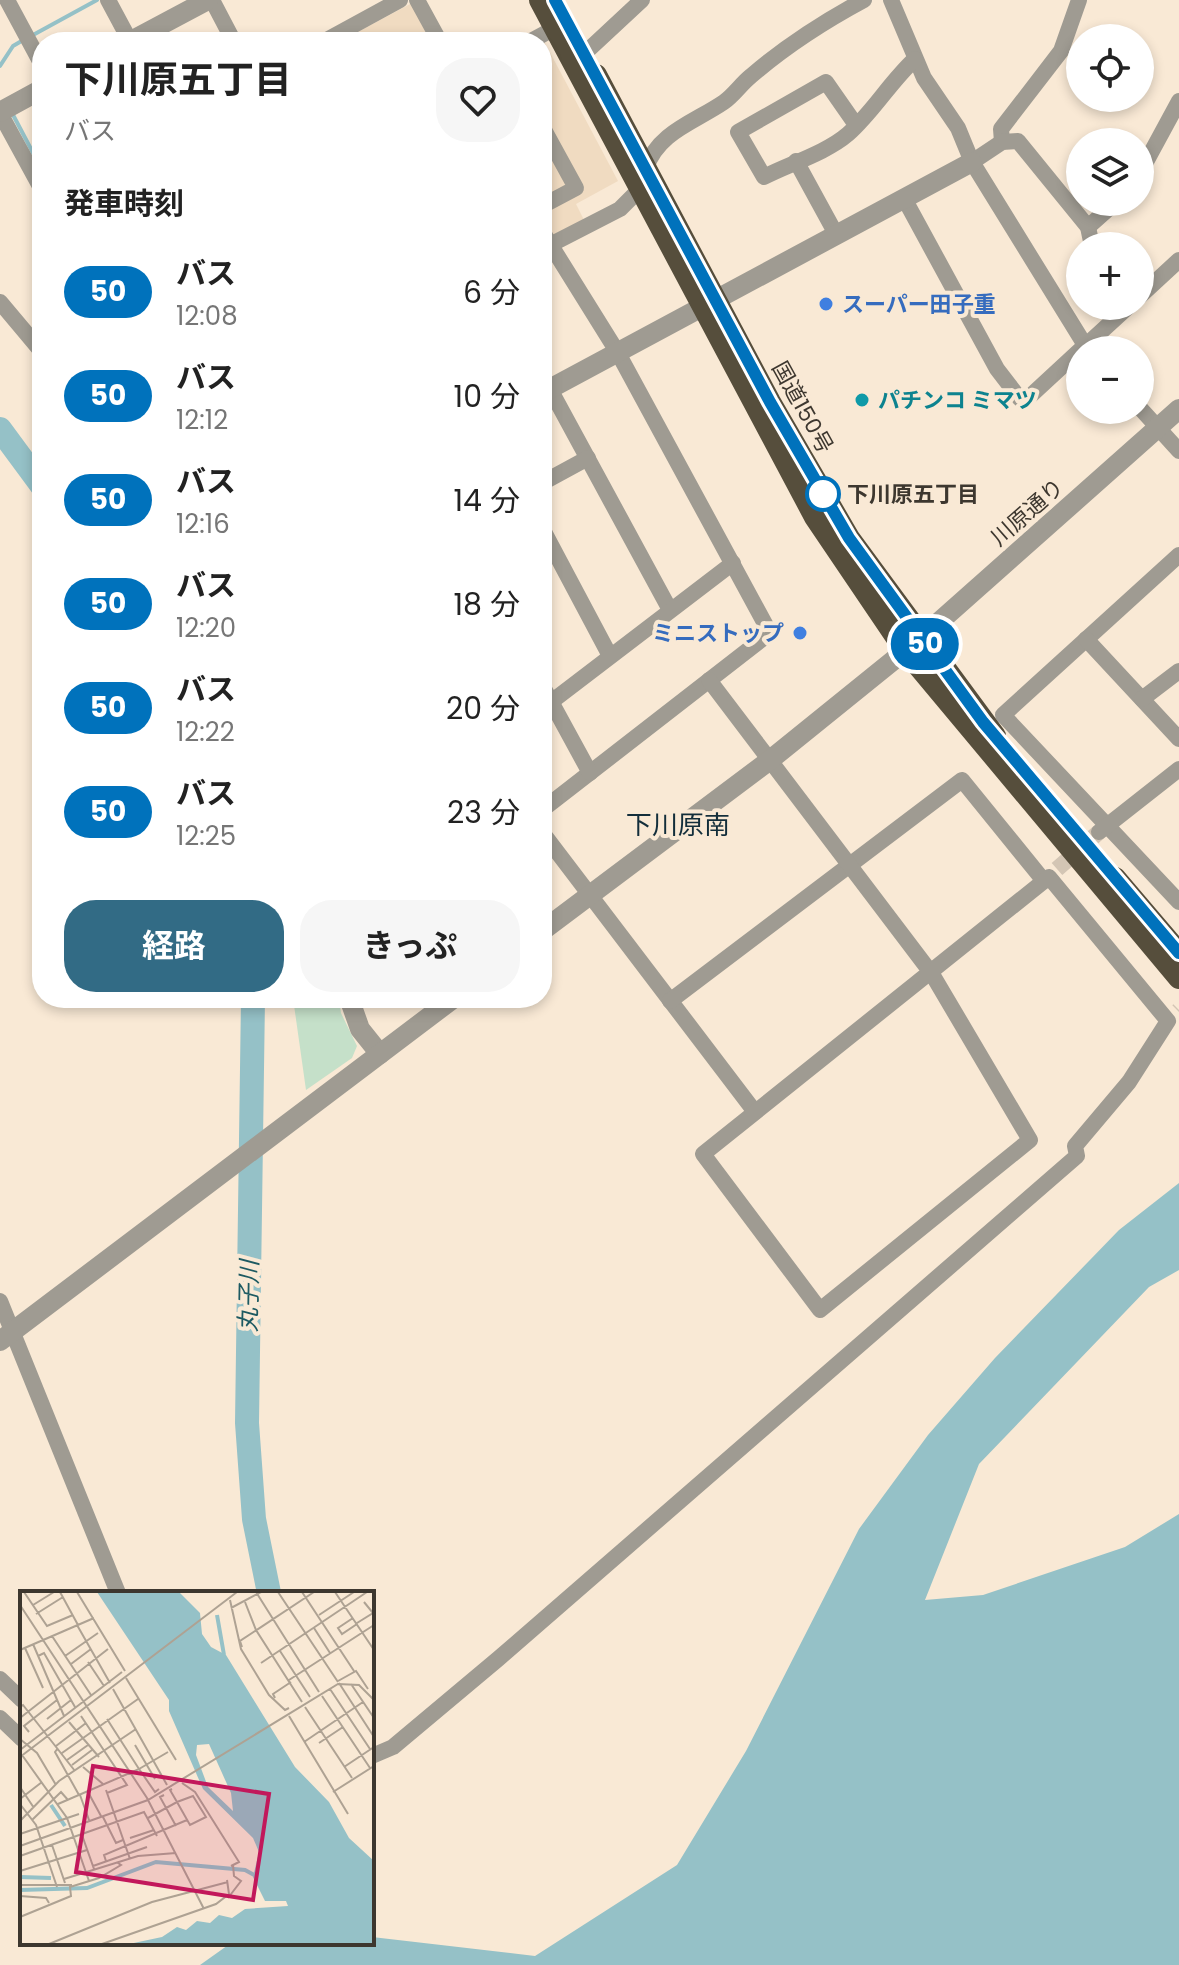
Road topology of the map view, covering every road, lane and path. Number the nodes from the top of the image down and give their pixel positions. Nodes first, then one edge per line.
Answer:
1 (7, 0) edge
2 (108, 0) edge
3 (210, 0) edge
4 (400, 0) edge
5 (417, 0) edge
6 (540, 0) edge
7 (555, 0) edge
8 (642, 0) edge
9 (864, 0) edge
10 (891, 0) edge
11 (1079, 0) edge
12 (555, 28) junction
13 (124, 32) edge
14 (148, 32) edge
15 (228, 32) edge
16 (341, 32) edge
17 (435, 32) edge
18 (548, 32) edge
19 (32, 46) edge
20 (585, 53) junction
21 (915, 59) junction
22 (32, 95) edge
23 (1179, 101) edge
24 (0, 113) edge
25 (856, 125) junction
26 (1002, 142) junction
27 (552, 144) edge
28 (1154, 147) edge
29 (796, 161) junction
30 (972, 162) junction
31 (646, 168) junction
32 (32, 172) edge
33 (639, 190) junction
34 (905, 200) junction
35 (552, 201) edge
36 (1100, 216) edge
37 (1088, 227) junction
38 (1089, 232) edge
39 (837, 236) junction
40 (552, 239) edge
41 (552, 253) edge
42 (1179, 260) edge
43 (1154, 283) edge
44 (0, 302) edge
45 (709, 305) junction
46 (1114, 320) edge
47 (1075, 336) edge
48 (1097, 336) edge
49 (32, 340) edge
50 (618, 353) junction
51 (1066, 364) edge
52 (552, 388) edge
53 (552, 401) edge
54 (1179, 409) edge
55 (1154, 424) edge
56 (1158, 428) junction
57 (1179, 451) edge
58 (588, 458) junction
59 (552, 478) edge
60 (552, 547) edge
61 (1179, 555) edge
62 (733, 563) junction
63 (670, 610) junction
64 (1086, 639) junction
65 (913, 644) junction
66 (610, 656) junction
67 (1179, 671) edge
68 (709, 680) junction
69 (1142, 699) junction
70 (552, 701) edge
71 (552, 704) edge
72 (1179, 739) edge
73 (770, 760) junction
74 (1179, 769) edge
75 (590, 773) junction
76 (552, 802) edge
77 (1103, 830) junction
78 (552, 846) edge
79 (850, 866) junction
80 (1050, 876) junction
81 (588, 896) junction
82 (1179, 902) edge
83 (552, 923) edge
84 (1179, 953) edge
85 (932, 974) junction
86 (1179, 978) edge
87 (670, 1001) junction
88 (353, 1008) edge
89 (441, 1008) edge
90 (1173, 1016) edge
91 (380, 1054) junction
92 (755, 1112) junction
93 (0, 1301) edge
94 (5, 1338) edge
95 (117, 1591) edge
96 (0, 1679) edge
97 (12, 1695) edge
98 (0, 1718) edge
99 (20, 1737) edge
100 (374, 1755) edge

1 - 19 street
2 - 13 street
3 - 14 street
3 - 15 street
4 - 16 street
5 - 17 street
6 - 12 highway, 国道150号
7 - 20 highway, 国道150号
8 - 20 street
9 - 31 street
10 - 21 street
11 - 26 street
12 - 18 street
12 - 33 highway, 国道150号
20 - 31 highway, 国道150号
21 - 25 street
21 - 30 street
22 - 24 street
23 - 28 street
24 - 32 street
25 - 29 street
25 - 29 street
26 - 30 street
26 - 37 street
27 - 35 street
29 - 39 street
30 - 34 street
30 - 47 street
31 - 45 highway, 国道150号
33 - 40 street
33 - 45 highway, 国道150号
34 - 39 street
34 - 51 street
36 - 37 street
37 - 38 street
39 - 45 street
41 - 50 street
42 - 43 street
44 - 49 street
45 - 50 street
45 - 65 highway, 国道150号
46 - 48 street
50 - 52 street
50 - 62 street
53 - 58 street
54 - 56 street, 川原通り
55 - 56 street
56 - 57 street
56 - 65 street, 川原通り
58 - 59 street
58 - 63 street
60 - 66 street
61 - 64 street
62 - 63 street
62 - 68 street
63 - 66 street
64 - 69 street
64 - 77 street
65 - 73 street, 川原通り
65 - 84 highway, 国道150号
65 - 86 highway, 国道150号
66 - 70 street
67 - 69 street
68 - 73 street
68 - 75 street
69 - 72 street
71 - 75 street
73 - 79 street
73 - 81 street, 川原通り
74 - 77 street
75 - 76 street
77 - 82 street
78 - 81 street
79 - 80 street
79 - 85 street
79 - 87 street
80 - 85 street
80 - 90 street
81 - 83 street, 川原通り
81 - 87 street
85 - 92 street
85 - 92 street
87 - 92 street
88 - 91 street
89 - 91 street
90 - 100 street
91 - 94 street
93 - 94 street
94 - 95 street
96 - 97 street
98 - 99 street

